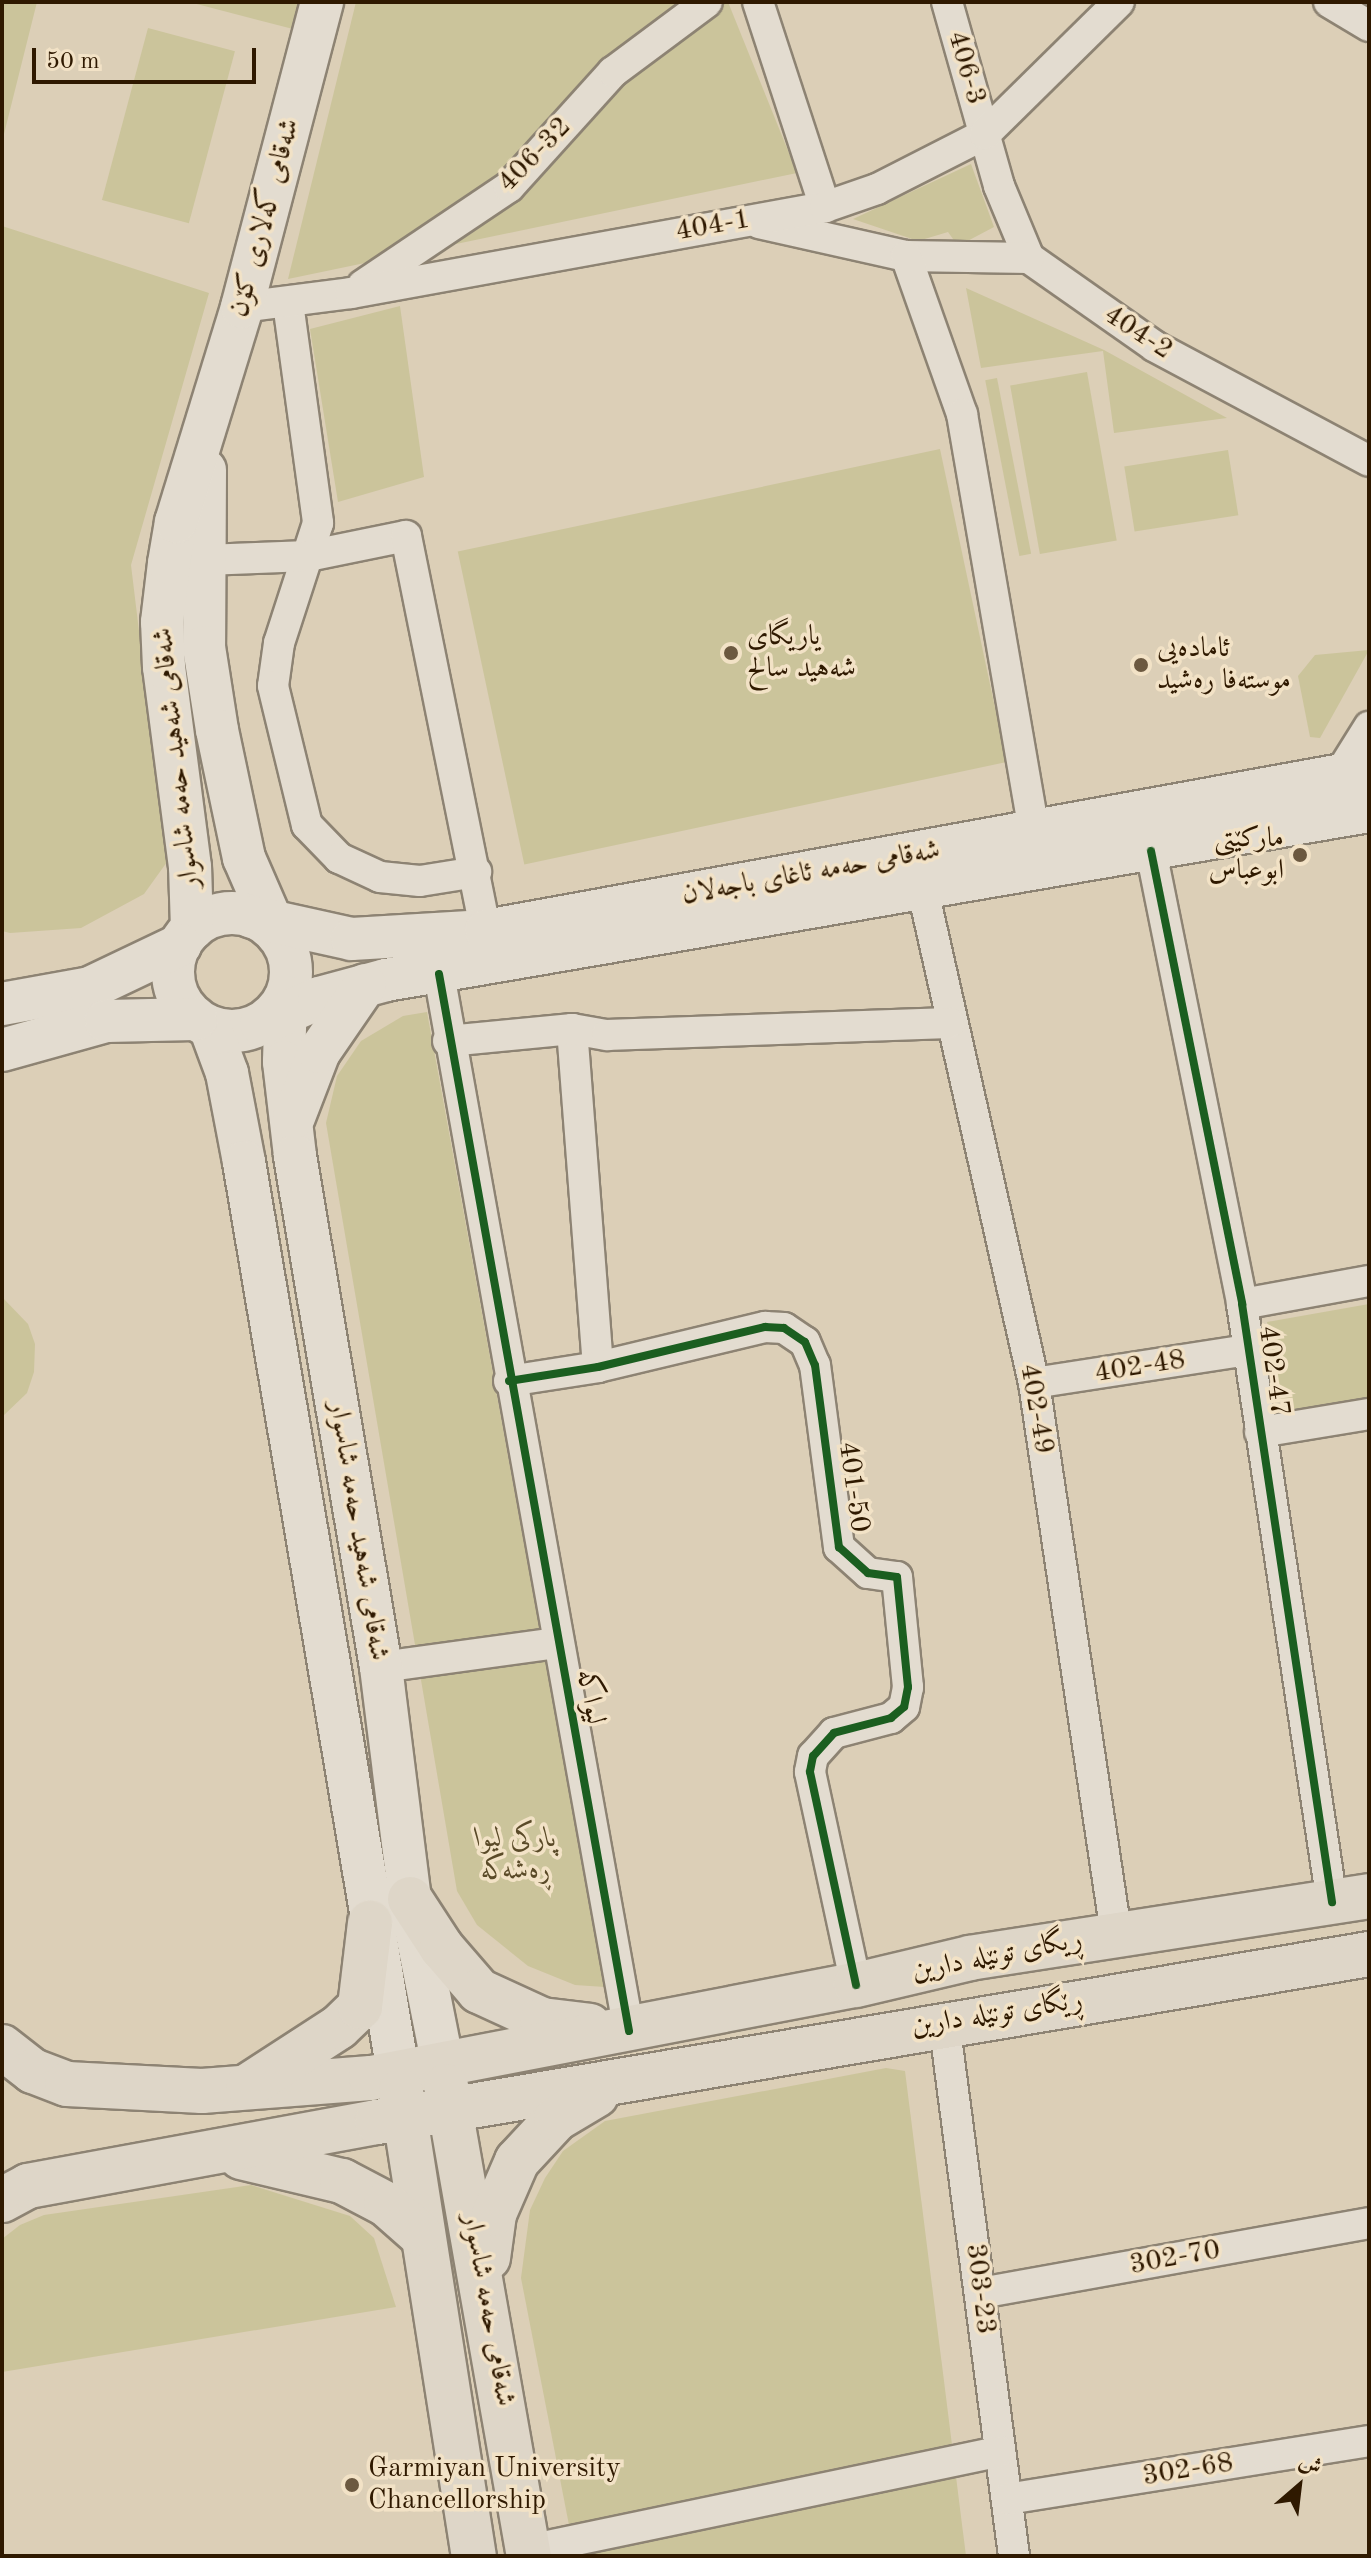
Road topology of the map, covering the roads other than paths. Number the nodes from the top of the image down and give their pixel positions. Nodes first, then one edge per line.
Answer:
1 (322, 2) edge
2 (707, 2) edge
3 (758, 2) edge
4 (947, 2) edge
5 (1119, 2) edge
6 (1329, 2) edge
7 (1369, 26) edge
8 (985, 134) junction
9 (825, 207) junction
10 (746, 220) junction
11 (906, 256) junction
12 (1029, 258) junction
13 (351, 293) junction
14 (288, 303) junction
15 (242, 307) junction
16 (206, 433) junction
17 (1369, 461) edge
18 (308, 556) junction
19 (205, 560) junction
20 (162, 622) junction
21 (204, 624) junction
22 (1369, 727) edge
23 (1354, 772) edge
24 (1369, 811) edge
25 (1034, 833) junction
26 (1151, 851) junction
27 (476, 872) junction
28 (923, 891) junction
29 (781, 897) junction
30 (267, 923) junction
31 (486, 931) junction
32 (186, 937) junction
33 (439, 974) junction
34 (365, 985) junction
35 (2, 1004) edge
36 (278, 1012) junction
37 (203, 1023) junction
38 (949, 1023) junction
39 (572, 1029) junction
40 (448, 1041) junction
41 (2, 1050) edge
42 (291, 1125) junction
43 (1369, 1281) edge
44 (1242, 1304) junction
45 (1246, 1350) junction
46 (598, 1367) junction
47 (509, 1381) junction
48 (1034, 1383) junction
49 (1369, 1414) edge
50 (1260, 1432) junction
51 (557, 1643) junction
52 (381, 1667) junction
53 (410, 1899) junction
54 (1351, 1899) edge
55 (370, 1923) junction
56 (1116, 1933) junction
57 (1369, 1954) edge
58 (856, 1985) junction
59 (944, 2022) junction
60 (629, 2031) junction
61 (2, 2047) edge
62 (443, 2065) junction
63 (398, 2072) junction
64 (627, 2081) junction
65 (242, 2089) junction
66 (451, 2113) junction
67 (404, 2119) junction
68 (219, 2153) junction
69 (2, 2200) edge
70 (1369, 2223) edge
71 (420, 2234) junction
72 (980, 2293) junction
73 (487, 2297) junction
74 (1369, 2441) edge
75 (1000, 2451) junction
76 (1007, 2499) junction
77 (528, 2553) edge
78 (474, 2556) edge
79 (1014, 2556) edge

1 - 15 main road, شەقامی کەلاری کۆن
2 - 13 street, 406-32
3 - 9 street
4 - 8 street, 406-3
5 - 8 street, 404-1
6 - 7 street
8 - 9 street, 404-1
8 - 12 street
9 - 10 street, 404-1
10 - 11 street
10 - 13 street, 404-1
11 - 12 street
11 - 25 street
12 - 17 street, 404-2
13 - 14 street, 404-1
14 - 15 street, 404-1
14 - 18 street
15 - 16 main road, شەقامی کەلاری کۆن
16 - 19 main road, شەقامی شەهید حەمە شاسوار
16 - 20 main road, شەقامی شەهید حەمە شاسوار
18 - 19 street
18 - 27 street
18 - 27 street
19 - 21 main road, شەقامی شەهید حەمە شاسوار
20 - 21 main road
20 - 32 main road, شەقامی شەهید حەمە شاسوار
21 - 30 main road, شەقامی شەهید حەمە شاسوار
22 - 23 street
23 - 25 main road, شەقامی حەمە ئاغای باجەلان
24 - 26 main road, شەقامی حەمە ئاغای باجەلان
25 - 29 main road, شەقامی حەمە ئاغای باجەلان
26 - 28 main road, شەقامی حەمە ئاغای باجەلان
26 - 44 street, 402-47
27 - 31 street
28 - 29 main road, شەقامی حەمە ئاغای باجەلان
28 - 38 street, 402-49
29 - 31 main road, شەقامی حەمە ئاغای باجەلان
29 - 33 main road, شەقامی حەمە ئاغای باجەلان
30 - 31 main road, شەقامی حەمە ئاغای باجەلان
30 - 32 main road
30 - 36 main road
32 - 35 main road
32 - 37 main road
33 - 34 main road, شەقامی حەمە ئاغای باجەلان
33 - 40 street, لیواکە
34 - 36 main road, شەقامی حەمە ئاغای باجەلان
34 - 42 main road
36 - 37 main road
36 - 42 main road, شەقامی شەهید حەمە شاسوار
37 - 41 main road
37 - 55 main road, شەقامی شەهید حەمە شاسوار
38 - 39 street
38 - 48 street, 402-49
39 - 40 street
39 - 46 street
40 - 47 street, لیواکە
42 - 52 main road, شەقامی شەهید حەمە شاسوار
43 - 44 street
44 - 45 street, 402-47
45 - 48 street, 402-48
45 - 50 street, 402-47
46 - 47 street, 401-50
46 - 58 street, 401-50
47 - 51 street, لیواکە
48 - 56 street, 402-49
49 - 50 street
50 - 54 street, 402-47
51 - 52 street
51 - 60 street, لیواکە
52 - 53 main road, شەقامی شەهید حەمە شاسوار
53 - 60 main road
53 - 62 main road, شەقامی شەهید حەمە شاسوار
54 - 56 main road, ڕیگای تونێلە دارین
55 - 63 main road, شەقامی شەهید حەمە شاسوار
55 - 65 main road
56 - 58 main road, ڕیگای تونێلە دارین
57 - 59 main road, ڕێگای تونێلە دارین
58 - 60 main road, ڕیگای تونێلە دارین
59 - 64 main road, ڕێگای تونێلە دارین
59 - 72 street, 303-23
60 - 62 main road, ڕیگای تونێلە دارین
61 - 65 main road, ڕیگای تونێلە دارین
62 - 63 main road, ڕیگای تونێلە دارین
62 - 66 main road, شەقامی حەمە شاسوار
63 - 65 main road, ڕیگای تونێلە دارین
63 - 67 main road, شەقامی حەمە شاسوار
64 - 66 main road, ڕێگای تونێلە دارین
64 - 73 main road
66 - 67 main road, ڕێگای تونێلە دارین
66 - 73 main road, شەقامی حەمە شاسوار
67 - 68 main road, ڕێگای تونێلە دارین
67 - 71 main road, شەقامی حەمە شاسوار
68 - 69 main road, ڕێگای تونێلە دارین
68 - 71 main road
70 - 72 street, 302-70
71 - 78 main road, شەقامی حەمە شاسوار
72 - 75 street, 303-23
73 - 77 main road, شەقامی حەمە شاسوار
74 - 76 street, 302-68
75 - 76 street, 303-23
75 - 77 street
76 - 79 street, 303-23

